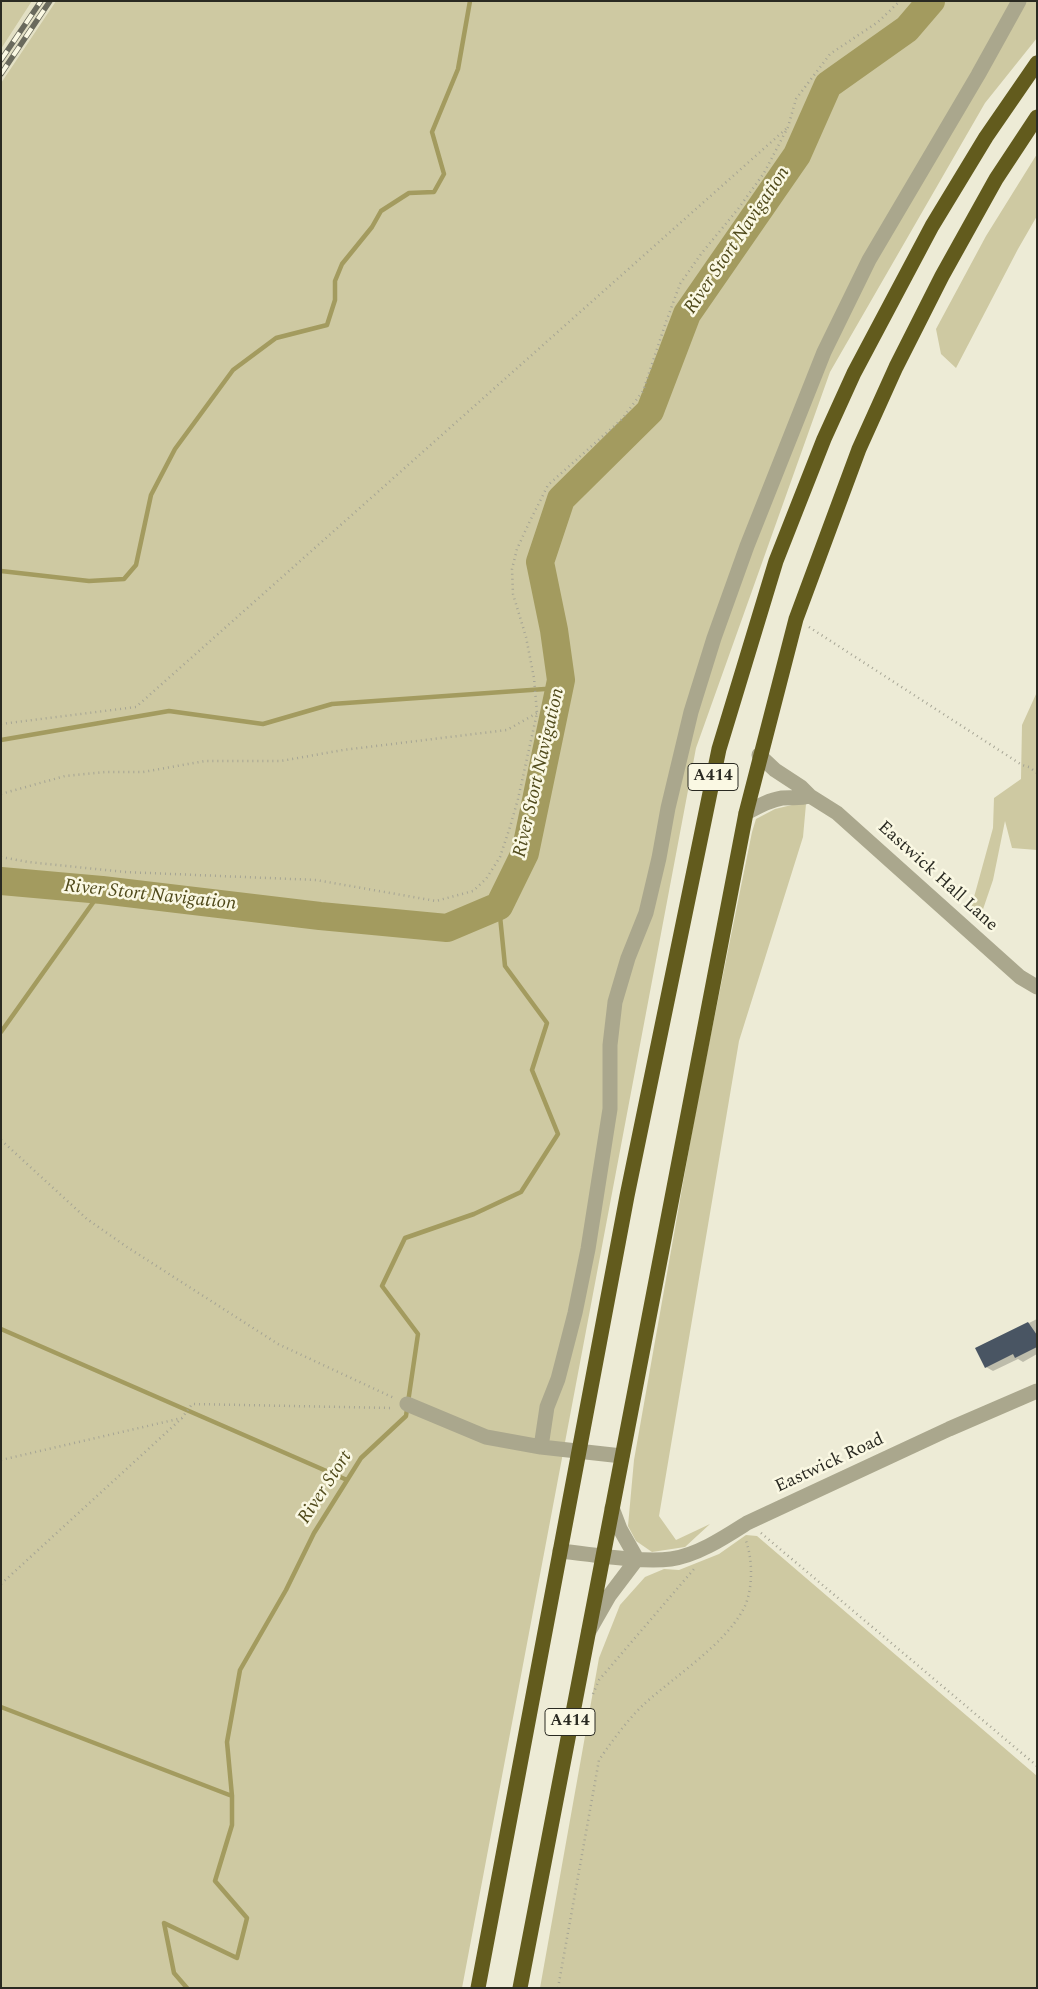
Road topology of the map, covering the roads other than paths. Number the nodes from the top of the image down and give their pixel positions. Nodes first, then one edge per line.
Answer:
1 (1019, 1) edge
2 (1037, 63) edge
3 (1037, 117) edge
4 (760, 755) junction
5 (810, 796) junction
6 (746, 813) junction
7 (1037, 987) edge
8 (1037, 1391) edge
9 (401, 1406) road end
10 (541, 1447) junction
11 (580, 1450) junction
12 (622, 1456) junction
13 (612, 1508) junction
14 (560, 1551) junction
15 (602, 1555) junction
16 (637, 1559) junction
17 (587, 1635) junction
18 (478, 1988) edge
19 (520, 1988) edge

1 - 10 street
2 - 11 highway, A414
3 - 4 highway, A414
4 - 5 street, Eastwick Hall Lane
4 - 6 highway, A414
5 - 6 street
5 - 7 street, Eastwick Hall Lane
6 - 12 highway, A414
8 - 16 street, Eastwick Road
9 - 10 street
10 - 11 street
11 - 12 street
11 - 14 highway, A414
12 - 13 highway, A414
13 - 15 highway, A414
13 - 16 street
14 - 15 street, Eastwick Road
14 - 18 highway, A414
15 - 16 street, Eastwick Road
15 - 17 highway, A414
16 - 17 street
17 - 19 highway, A414

